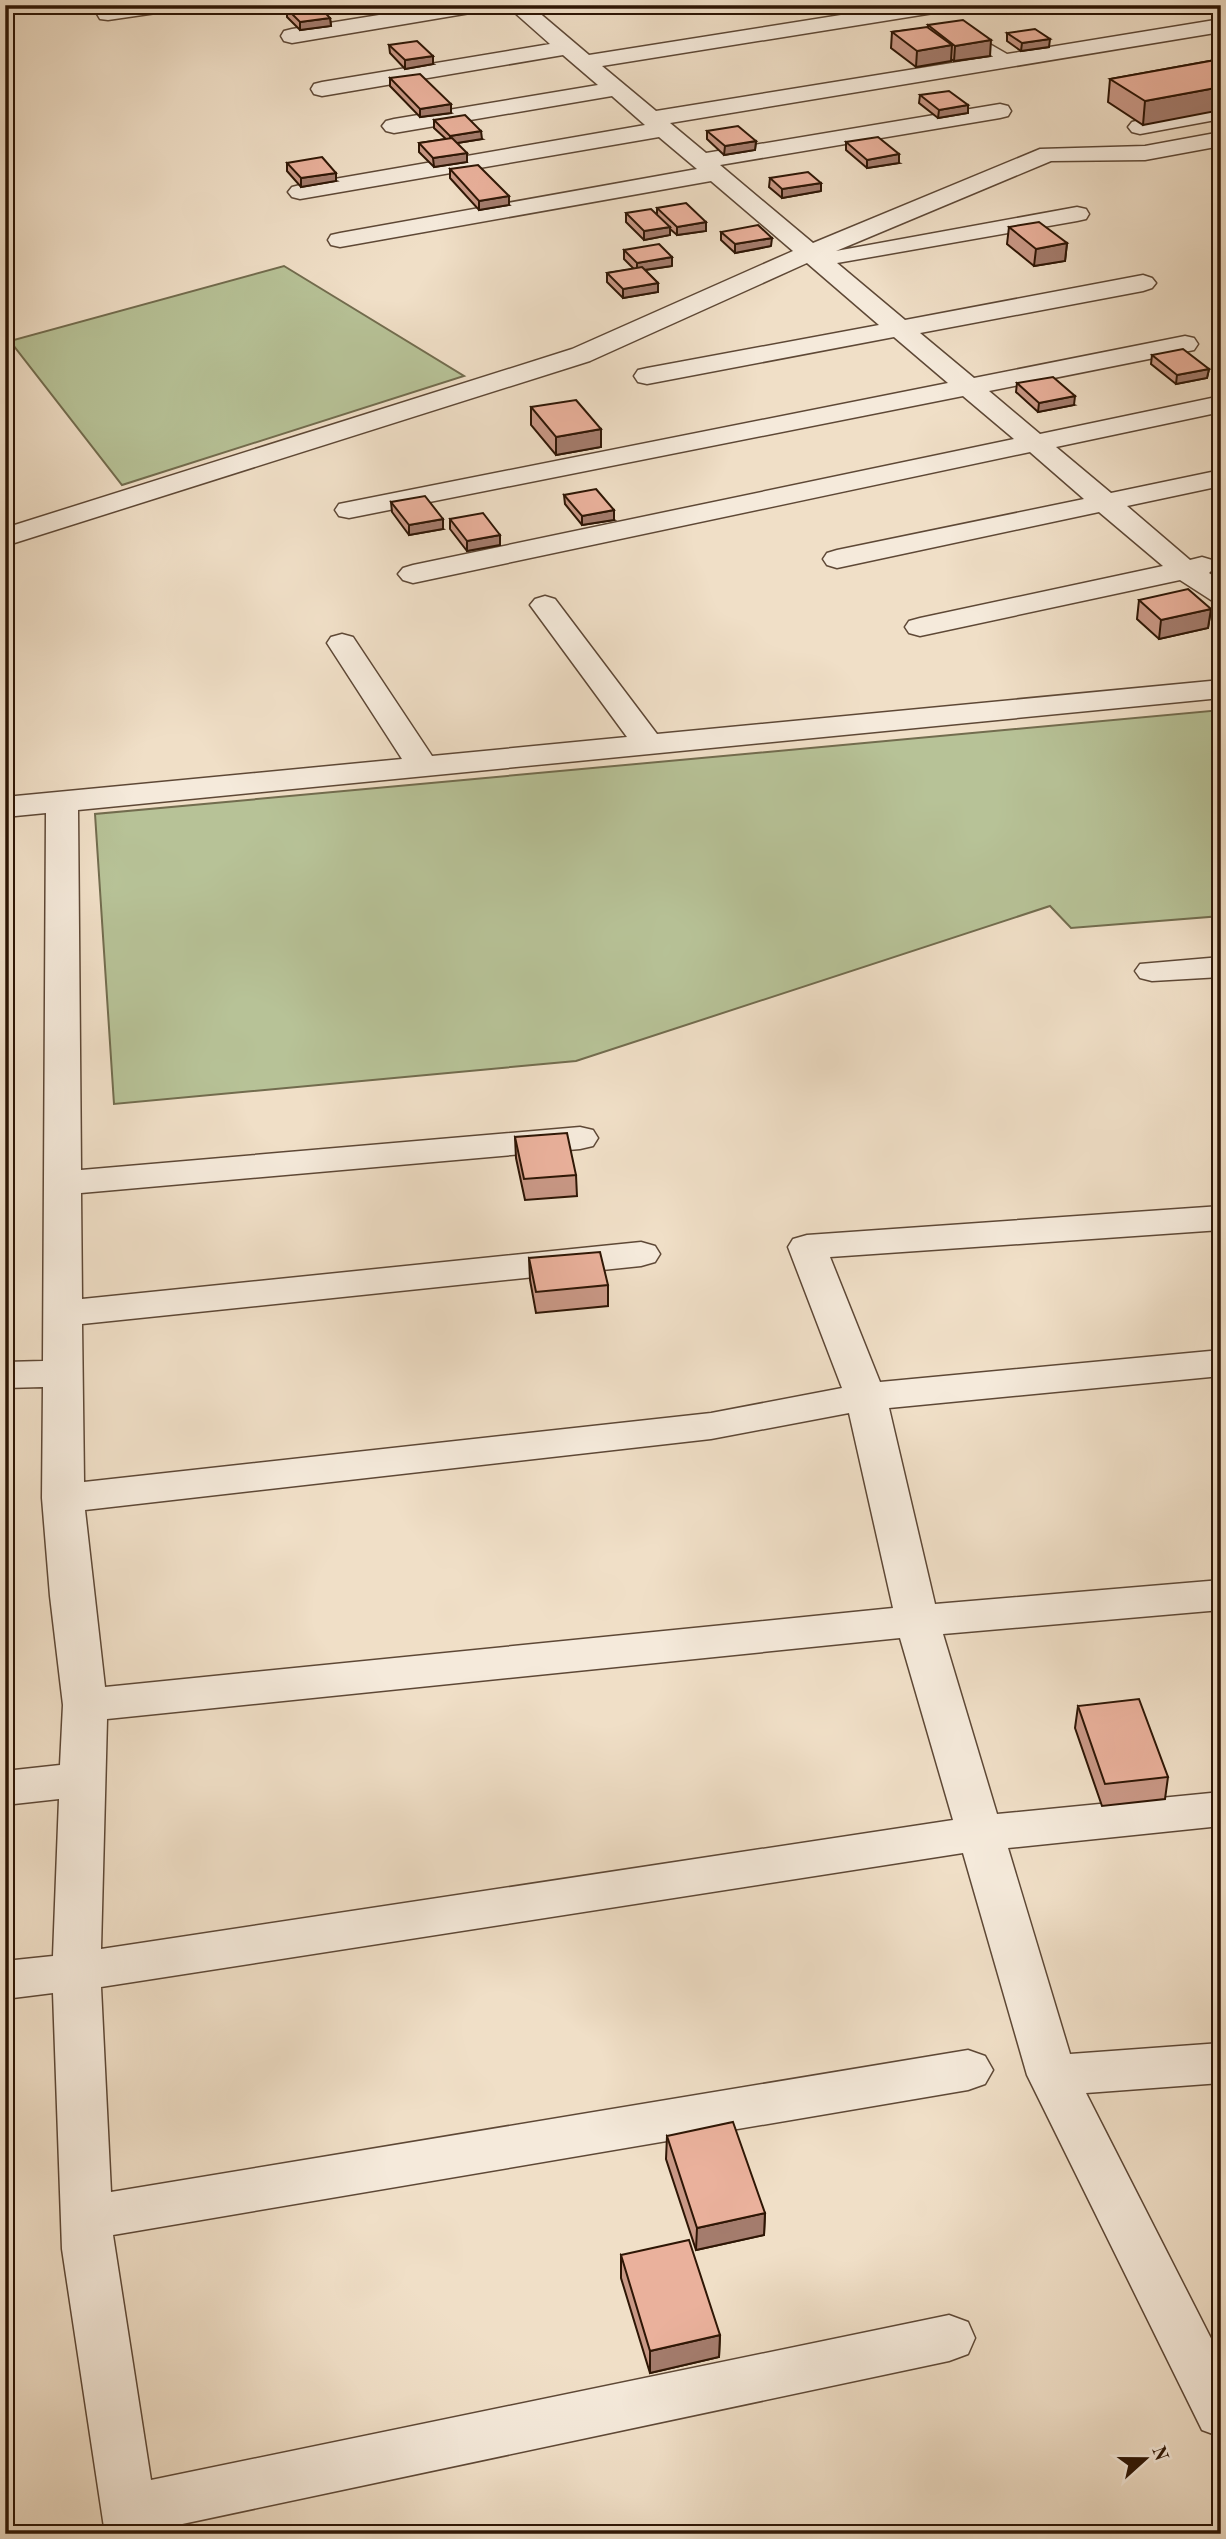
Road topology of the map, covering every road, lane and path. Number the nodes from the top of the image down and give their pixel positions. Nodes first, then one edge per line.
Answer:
1 (170, 5) edge
2 (482, 5) edge
3 (517, 5) edge
4 (108, 14) dead end
5 (940, 15) edge
6 (1221, 25) edge
7 (292, 36) dead end
8 (1221, 44) edge
9 (1154, 54) dead end
10 (576, 55) junction
11 (1003, 61) junction
12 (321, 89) dead end
13 (616, 89) junction
14 (1000, 111) dead end
15 (1221, 112) edge
16 (657, 124) junction
17 (394, 126) dead end
18 (1121, 130) dead end
19 (1221, 139) edge
20 (708, 167) junction
21 (300, 192) dead end
22 (1077, 214) dead end
23 (340, 240) dead end
24 (815, 257) junction
25 (1143, 283) dead end
26 (899, 328) junction
27 (1185, 344) dead end
28 (647, 376) dead end
29 (968, 386) junction
30 (1221, 404) edge
31 (1033, 442) junction
32 (1221, 478) edge
33 (1105, 503) junction
34 (349, 510) dead end
35 (5, 537) edge
36 (837, 559) dead end
37 (1221, 562) edge
38 (1185, 569) junction
39 (413, 574) dead end
40 (1221, 594) edge
41 (545, 605) dead end
42 (920, 627) dead end
43 (342, 643) dead end
44 (1221, 689) edge
45 (650, 746) junction
46 (424, 768) junction
47 (62, 802) junction
48 (5, 807) edge
49 (1221, 967) edge
50 (1152, 971) dead end
51 (580, 1138) dead end
52 (65, 1183) junction
53 (1221, 1218) edge
54 (641, 1254) dead end
55 (64, 1313) junction
56 (1221, 1363) edge
57 (64, 1374) junction
58 (5, 1375) edge
59 (866, 1397) junction
60 (64, 1498) junction
61 (1221, 1595) edge
62 (917, 1621) junction
63 (85, 1705) junction
64 (80, 1780) junction
65 (5, 1788) edge
66 (1221, 1809) edge
67 (980, 1833) junction
68 (76, 1972) junction
69 (5, 1980) edge
70 (1221, 2063) edge
71 (968, 2070) dead end
72 (1052, 2075) junction
73 (87, 2218) junction
74 (949, 2337) dead end
75 (1221, 2413) edge
76 (130, 2522) edge

1 - 4 street
2 - 7 street
3 - 10 street
5 - 10 street
5 - 11 street
6 - 11 street
8 - 9 street
10 - 12 street
10 - 13 street
11 - 16 street
13 - 16 street
13 - 17 street
14 - 20 street
15 - 18 street
16 - 20 street
16 - 21 street
19 - 24 street
20 - 23 street
20 - 24 street
22 - 24 street
24 - 26 street
24 - 35 street
25 - 26 street
26 - 28 street
26 - 29 street
27 - 29 street
29 - 31 street
29 - 34 street
30 - 31 street
31 - 33 street
31 - 39 street
32 - 33 street
33 - 36 street
33 - 38 street
37 - 38 street
38 - 40 street
38 - 42 street
41 - 45 street
43 - 46 street
44 - 45 street
45 - 46 street
46 - 47 street
47 - 48 street
47 - 52 street
49 - 50 street
51 - 52 street
52 - 55 street
53 - 59 street
54 - 55 street
55 - 57 street
56 - 59 street
57 - 58 street
57 - 60 street
59 - 60 street
59 - 62 street
60 - 63 street
61 - 62 street
62 - 63 street
62 - 67 street
63 - 64 street
64 - 65 street
64 - 68 street
66 - 67 street
67 - 68 street
67 - 72 street
68 - 69 street
68 - 73 street
70 - 72 street
71 - 73 street
72 - 75 street
73 - 76 street
74 - 76 street

